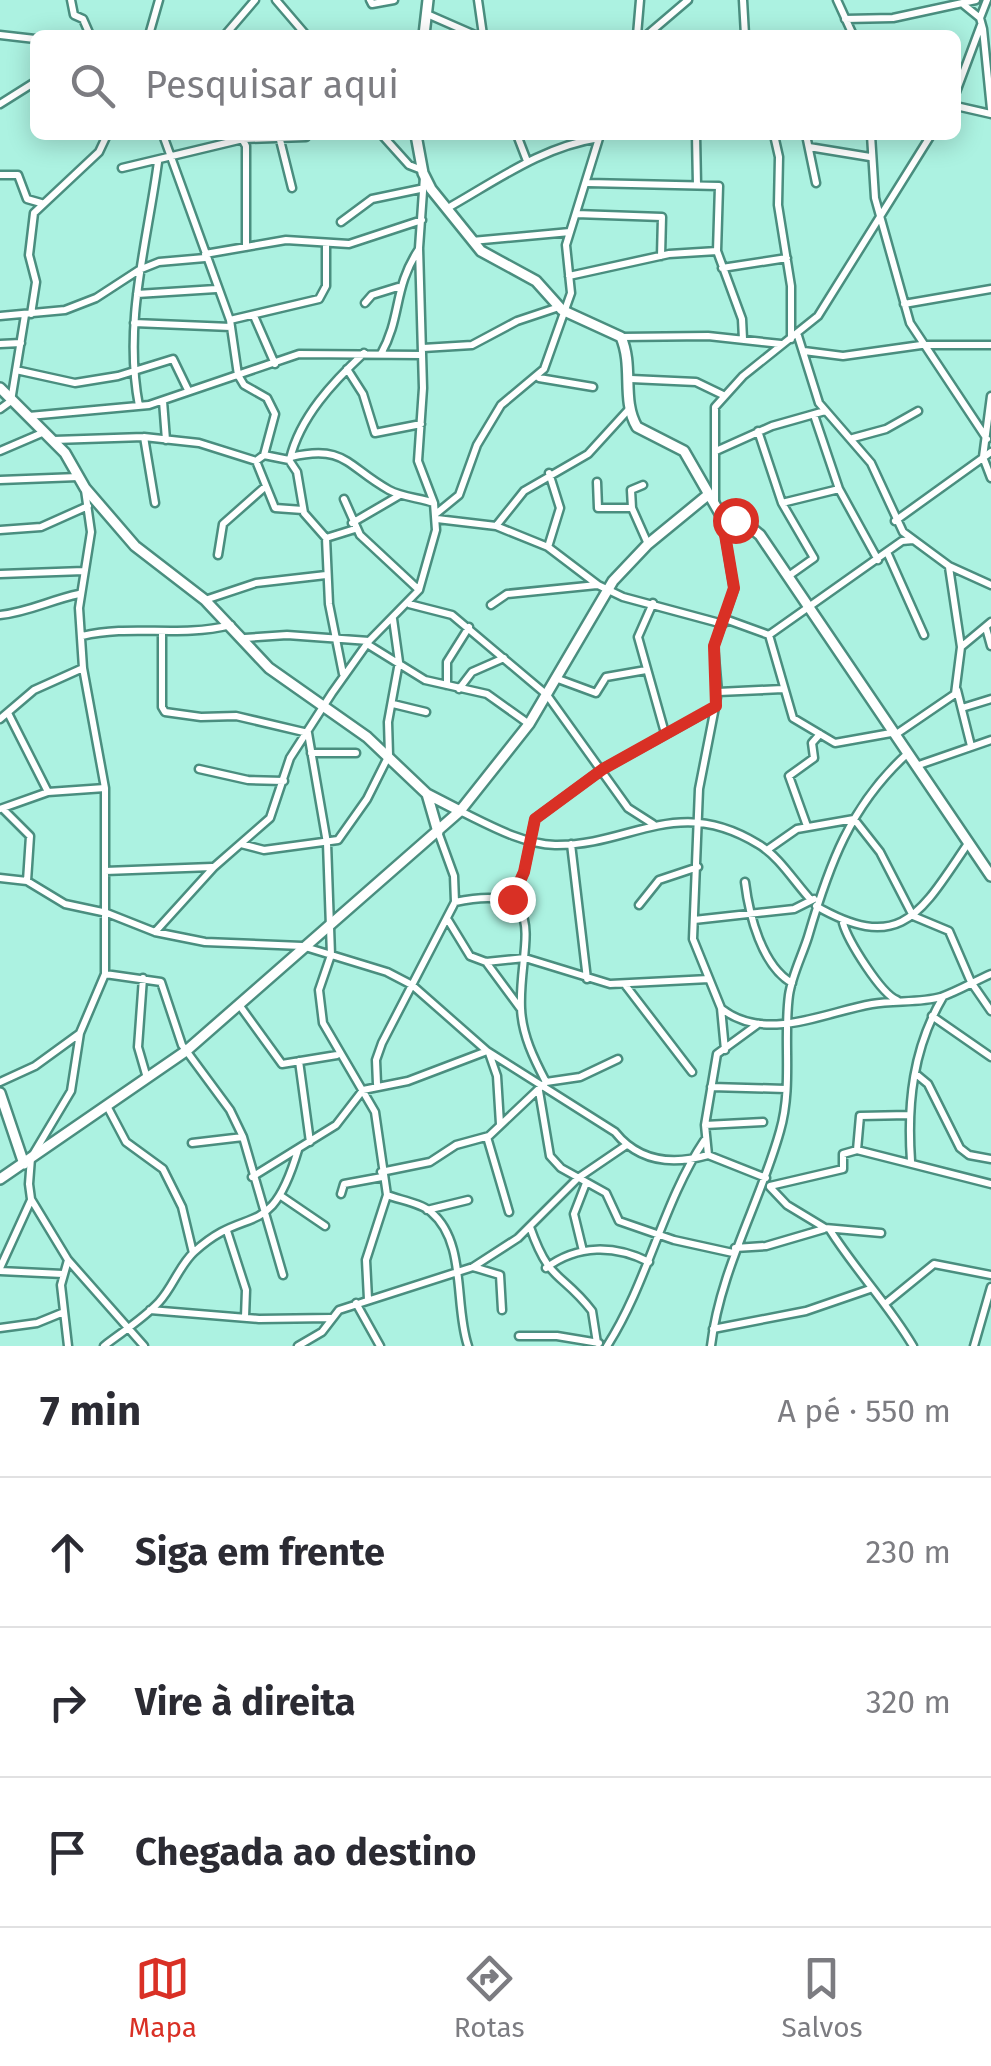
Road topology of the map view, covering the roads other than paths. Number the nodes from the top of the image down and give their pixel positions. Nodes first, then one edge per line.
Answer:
1 (72, 0) edge
2 (160, 0) edge
3 (255, 0) edge
4 (276, 0) edge
5 (370, 0) edge
6 (394, 0) edge
7 (428, 0) edge
8 (478, 0) edge
9 (640, 0) edge
10 (688, 0) edge
11 (743, 0) edge
12 (837, 0) edge
13 (976, 0) edge
14 (988, 0) edge
15 (964, 5) junction
16 (427, 14) junction
17 (845, 19) junction
18 (984, 25) edge
19 (88, 30) edge
20 (151, 30) edge
21 (229, 30) edge
22 (302, 30) edge
23 (425, 30) edge
24 (464, 30) edge
25 (482, 30) edge
26 (637, 30) edge
27 (653, 30) edge
28 (745, 30) edge
29 (850, 30) edge
30 (0, 35) edge
31 (30, 38) edge
32 (961, 80) edge
33 (30, 85) edge
34 (0, 104) edge
35 (961, 107) edge
36 (991, 111) edge
37 (105, 140) edge
38 (164, 140) edge
39 (232, 140) edge
40 (242, 140) edge
41 (280, 140) edge
42 (386, 140) edge
43 (417, 140) edge
44 (519, 140) edge
45 (585, 140) edge
46 (599, 140) edge
47 (696, 140) edge
48 (775, 140) edge
49 (807, 140) edge
50 (871, 140) edge
51 (927, 140) edge
52 (809, 147) junction
53 (870, 156) junction
54 (170, 159) junction
55 (527, 161) junction
56 (158, 162) junction
57 (122, 168) dead end
58 (423, 173) junction
59 (0, 174) edge
60 (588, 183) junction
61 (816, 183) dead end
62 (697, 184) junction
63 (292, 188) dead end
64 (420, 189) junction
65 (40, 202) junction
66 (446, 209) junction
67 (576, 214) junction
68 (880, 217) junction
69 (422, 220) junction
70 (340, 222) dead end
71 (570, 232) junction
72 (472, 241) junction
73 (326, 244) junction
74 (246, 247) junction
75 (419, 248) junction
76 (717, 250) junction
77 (205, 256) junction
78 (661, 256) junction
79 (787, 258) junction
80 (722, 268) junction
81 (140, 270) junction
82 (569, 276) junction
83 (398, 287) junction
84 (216, 289) junction
85 (991, 289) edge
86 (138, 294) junction
87 (365, 303) dead end
88 (904, 304) junction
89 (561, 308) junction
90 (28, 314) junction
91 (0, 316) edge
92 (254, 316) junction
93 (231, 323) junction
94 (134, 324) junction
95 (621, 338) junction
96 (794, 338) junction
97 (742, 340) junction
98 (0, 344) edge
99 (21, 344) junction
100 (782, 344) junction
101 (991, 344) edge
102 (922, 345) junction
103 (804, 351) junction
104 (423, 352) junction
105 (364, 353) junction
106 (381, 354) junction
107 (275, 364) junction
108 (347, 369) junction
109 (16, 370) junction
110 (132, 370) junction
111 (238, 375) junction
112 (538, 378) junction
113 (631, 378) junction
114 (593, 387) dead end
115 (0, 388) edge
116 (188, 390) junction
117 (723, 395) junction
118 (991, 396) edge
119 (11, 401) junction
120 (164, 401) junction
121 (139, 406) junction
122 (630, 408) junction
123 (0, 409) edge
124 (825, 411) junction
125 (918, 411) dead end
126 (814, 414) junction
127 (26, 416) junction
128 (421, 424) junction
129 (758, 432) junction
130 (42, 433) junction
131 (144, 437) junction
132 (853, 438) junction
133 (986, 439) junction
134 (54, 440) junction
135 (166, 440) junction
136 (0, 451) edge
137 (716, 451) junction
138 (987, 454) edge
139 (264, 456) junction
140 (290, 459) junction
141 (256, 460) junction
142 (549, 473) junction
143 (79, 477) junction
144 (991, 478) edge
145 (0, 480) edge
146 (597, 482) dead end
147 (643, 485) dead end
148 (266, 486) junction
149 (84, 488) junction
150 (838, 489) junction
151 (401, 494) junction
152 (709, 494) junction
153 (888, 495) junction
154 (344, 498) dead end
155 (155, 503) dead end
156 (434, 503) junction
157 (782, 503) junction
158 (715, 504) junction
159 (88, 506) junction
160 (632, 508) junction
161 (303, 510) junction
162 (907, 510) junction
163 (437, 516) junction
164 (722, 517) junction
165 (895, 521) junction
166 (354, 526) junction
167 (496, 526) junction
168 (0, 530) edge
169 (903, 537) junction
170 (326, 538) junction
171 (648, 544) junction
172 (548, 547) junction
173 (887, 552) junction
174 (218, 555) dead end
175 (878, 560) junction
176 (948, 566) junction
177 (84, 571) junction
178 (0, 574) edge
179 (790, 574) junction
180 (326, 575) junction
181 (991, 586) edge
182 (603, 587) junction
183 (419, 590) junction
184 (79, 594) junction
185 (204, 600) junction
186 (410, 604) junction
187 (491, 604) dead end
188 (653, 604) junction
189 (810, 607) junction
190 (0, 615) edge
191 (393, 619) junction
192 (724, 621) junction
193 (232, 625) junction
194 (988, 625) edge
195 (469, 627) junction
196 (162, 633) junction
197 (769, 635) junction
198 (82, 636) junction
199 (924, 636) dead end
200 (336, 637) junction
201 (245, 638) junction
202 (368, 643) junction
203 (991, 646) edge
204 (961, 647) junction
205 (505, 658) junction
206 (400, 662) junction
207 (83, 668) junction
208 (646, 670) junction
209 (344, 676) junction
210 (558, 679) junction
211 (447, 686) junction
212 (459, 689) junction
213 (783, 689) junction
214 (957, 690) junction
215 (718, 692) junction
216 (548, 695) junction
217 (991, 699) edge
218 (393, 704) junction
219 (324, 706) junction
220 (716, 706) junction
221 (962, 708) junction
222 (426, 712) dead end
223 (8, 713) junction
224 (0, 720) edge
225 (529, 724) junction
226 (308, 733) junction
227 (665, 733) junction
228 (820, 734) junction
229 (893, 734) junction
230 (991, 740) edge
231 (972, 746) junction
232 (311, 753) junction
233 (356, 753) dead end
234 (906, 754) junction
235 (389, 755) junction
236 (915, 766) junction
237 (198, 769) dead end
238 (603, 769) junction
239 (284, 780) junction
240 (106, 788) junction
241 (48, 792) junction
242 (427, 794) junction
243 (2, 810) edge
244 (460, 811) junction
245 (854, 819) junction
246 (700, 823) junction
247 (653, 824) junction
248 (807, 826) junction
249 (438, 832) junction
250 (530, 841) junction
251 (969, 841) junction
252 (328, 843) junction
253 (240, 844) junction
254 (571, 844) junction
255 (768, 850) junction
256 (698, 867) junction
257 (214, 868) junction
258 (104, 870) junction
259 (991, 876) edge
260 (0, 878) edge
261 (27, 881) junction
262 (745, 882) dead end
263 (512, 899) junction
264 (455, 902) junction
265 (814, 903) junction
266 (640, 905) dead end
267 (106, 913) junction
268 (751, 914) junction
269 (913, 916) junction
270 (448, 920) junction
271 (694, 920) junction
272 (330, 921) junction
273 (843, 922) junction
274 (155, 932) junction
275 (302, 946) junction
276 (330, 955) junction
277 (525, 958) junction
278 (486, 962) junction
279 (105, 974) junction
280 (991, 974) edge
281 (142, 978) junction
282 (709, 979) junction
283 (587, 980) junction
284 (972, 982) junction
285 (792, 983) junction
286 (412, 985) junction
287 (625, 985) junction
288 (944, 996) junction
289 (898, 1000) junction
290 (240, 1006) junction
291 (721, 1008) junction
292 (520, 1009) junction
293 (991, 1011) edge
294 (932, 1016) junction
295 (760, 1022) junction
296 (787, 1022) junction
297 (80, 1033) junction
298 (725, 1050) junction
299 (186, 1051) junction
300 (488, 1052) junction
301 (338, 1054) junction
302 (991, 1057) edge
303 (618, 1059) dead end
304 (299, 1061) junction
305 (692, 1072) dead end
306 (916, 1074) junction
307 (147, 1078) junction
308 (0, 1082) edge
309 (377, 1084) junction
310 (543, 1086) junction
311 (711, 1088) junction
312 (786, 1089) junction
313 (363, 1090) junction
314 (0, 1094) edge
315 (108, 1106) junction
316 (909, 1115) junction
317 (763, 1122) dead end
318 (500, 1124) junction
319 (705, 1125) junction
320 (243, 1137) junction
321 (487, 1137) junction
322 (704, 1140) junction
323 (310, 1142) junction
324 (192, 1143) dead end
325 (626, 1146) junction
326 (298, 1150) junction
327 (857, 1150) junction
328 (708, 1155) junction
329 (991, 1159) edge
330 (28, 1161) junction
331 (690, 1162) junction
332 (910, 1162) junction
333 (381, 1175) junction
334 (252, 1177) junction
335 (0, 1179) edge
336 (582, 1181) junction
337 (767, 1182) junction
338 (991, 1184) edge
339 (342, 1194) dead end
340 (387, 1195) junction
341 (281, 1196) junction
342 (31, 1198) junction
343 (468, 1200) dead end
344 (428, 1210) junction
345 (509, 1212) dead end
346 (264, 1216) junction
347 (325, 1226) dead end
348 (530, 1228) junction
349 (828, 1229) junction
350 (228, 1231) junction
351 (881, 1233) dead end
352 (662, 1236) junction
353 (582, 1251) junction
354 (734, 1251) junction
355 (193, 1253) junction
356 (68, 1260) junction
357 (649, 1262) junction
358 (473, 1267) junction
359 (546, 1268) junction
360 (0, 1269) edge
361 (458, 1272) junction
362 (63, 1274) junction
363 (283, 1275) dead end
364 (991, 1275) edge
365 (991, 1287) edge
366 (870, 1289) junction
367 (368, 1299) junction
368 (356, 1303) junction
369 (885, 1304) junction
370 (150, 1310) junction
371 (502, 1310) dead end
372 (64, 1312) junction
373 (245, 1317) junction
374 (331, 1318) junction
375 (127, 1327) junction
376 (0, 1328) edge
377 (713, 1329) junction
378 (519, 1336) dead end
379 (379, 1345) edge
380 (603, 1345) edge
381 (68, 1346) edge
382 (104, 1346) edge
383 (144, 1346) edge
384 (298, 1346) edge
385 (468, 1346) edge
386 (711, 1346) edge
387 (913, 1346) edge
388 (974, 1346) edge

1 - 19 street
2 - 20 street
3 - 21 street
4 - 22 street
5 - 6 street
7 - 16 street
8 - 25 street
9 - 26 street
10 - 27 street
11 - 28 street
12 - 17 street
13 - 15 street
14 - 18 street
15 - 17 street
15 - 18 street
16 - 23 street
16 - 24 street
17 - 29 street
18 - 32 street
18 - 36 street
30 - 31 street
33 - 34 street
35 - 36 street
37 - 65 street
38 - 54 street
39 - 54 street
40 - 74 street
41 - 63 street
42 - 58 street
43 - 58 street
44 - 55 street
45 - 55 street
46 - 60 street
47 - 62 street
48 - 79 street
49 - 52 street
50 - 53 street
51 - 68 street
52 - 53 street
52 - 61 street
53 - 68 street
54 - 56 street
54 - 77 street
55 - 66 street
56 - 57 street
56 - 81 street
58 - 64 street
58 - 66 street
59 - 65 street
60 - 62 street
60 - 67 street
62 - 76 street
64 - 69 street
64 - 70 street
65 - 90 street
66 - 72 street
67 - 71 street
67 - 78 street
68 - 88 street
68 - 96 street
69 - 73 street
69 - 75 street
71 - 72 street
71 - 82 street
72 - 89 street
73 - 74 street
73 - 92 street
74 - 77 street
75 - 83 street
75 - 104 street
76 - 78 street
76 - 80 street
77 - 81 street
77 - 84 street
78 - 82 street
79 - 80 street
79 - 96 street
80 - 97 street
81 - 86 street
81 - 90 street
82 - 89 street
83 - 87 street
83 - 106 street
84 - 86 street
84 - 93 street
85 - 88 street
86 - 94 street
88 - 102 street
89 - 95 street
89 - 104 street
89 - 112 street
90 - 91 street
90 - 99 street
92 - 93 street
92 - 107 street
93 - 94 street
93 - 111 street
94 - 110 street
95 - 97 street
95 - 113 street
96 - 100 street
96 - 103 street
97 - 100 street
98 - 99 street
99 - 109 street
100 - 117 street
101 - 102 street
102 - 103 street
102 - 133 street
103 - 124 street
104 - 106 street
104 - 128 street
105 - 106 street
105 - 107 street
105 - 108 street
107 - 111 street
108 - 128 street
108 - 140 street
109 - 110 street
109 - 119 street
110 - 116 street
110 - 121 street
111 - 116 street
111 - 139 street
112 - 114 street
112 - 163 street
113 - 117 street
113 - 122 street
115 - 119 street
116 - 120 street
117 - 137 street
118 - 133 street
119 - 123 street
119 - 127 street
120 - 121 street
120 - 135 street
121 - 127 street
122 - 142 street
122 - 152 street
124 - 126 street
124 - 132 street
125 - 132 street
126 - 129 street
126 - 150 street
127 - 130 street
128 - 156 street
129 - 137 street
129 - 157 street
130 - 134 street
130 - 136 street
131 - 134 street
131 - 135 street
131 - 155 street
132 - 153 street
133 - 138 street
134 - 143 street
135 - 141 street
137 - 158 street
138 - 144 street
138 - 162 street
139 - 140 street
139 - 141 street
140 - 151 street
140 - 161 street
141 - 148 street
142 - 167 street
142 - 172 street
143 - 145 street
143 - 149 street
146 - 160 street
147 - 160 street
148 - 161 street
148 - 174 street
149 - 159 street
149 - 185 street
150 - 157 street
150 - 175 street
151 - 156 street
151 - 166 street
152 - 158 street
152 - 171 street
153 - 162 street
153 - 165 street
154 - 166 street
156 - 163 street
157 - 179 street
158 - 164 street
159 - 168 street
159 - 177 street
160 - 171 street
161 - 170 street
162 - 165 street
163 - 167 street
163 - 183 street
164 - 179 street
164 - 192 street
165 - 169 street
166 - 170 street
166 - 183 street
167 - 172 street
169 - 173 street
169 - 176 street
170 - 180 street
171 - 182 street
172 - 182 street
173 - 175 street
173 - 199 street
175 - 189 street
176 - 181 street
176 - 204 street
177 - 178 street
177 - 184 street
179 - 189 street
180 - 185 street
180 - 200 street
182 - 187 street
182 - 188 street
182 - 210 street
183 - 186 street
184 - 190 street
184 - 198 street
185 - 193 street
186 - 191 street
186 - 195 street
188 - 192 street
188 - 208 street
189 - 197 street
189 - 229 street
191 - 202 street
191 - 206 street
192 - 197 street
192 - 215 street
193 - 196 street
193 - 201 street
194 - 203 street
194 - 204 street
195 - 205 street
195 - 211 street
196 - 198 street
196 - 226 street
197 - 213 street
198 - 207 street
200 - 201 street
200 - 202 street
200 - 209 street
201 - 219 street
202 - 206 street
202 - 209 street
204 - 214 street
205 - 212 street
205 - 216 street
206 - 211 street
206 - 218 street
207 - 223 street
207 - 240 street
208 - 210 street
208 - 227 street
209 - 219 street
210 - 216 street
211 - 212 street
212 - 225 street
213 - 215 street
213 - 228 street
214 - 221 street
214 - 229 street
215 - 220 street
216 - 225 street
216 - 238 street
217 - 221 street
218 - 222 street
218 - 235 street
219 - 226 street
219 - 235 street
220 - 227 street
220 - 246 street
221 - 231 street
223 - 224 street
223 - 241 street
225 - 244 street
226 - 232 street
226 - 239 street
227 - 238 street
228 - 229 street
228 - 248 street
229 - 234 street
230 - 231 street
231 - 236 street
232 - 233 street
232 - 252 street
234 - 236 street
234 - 245 street
235 - 242 street
235 - 252 street
236 - 251 street
237 - 239 street
238 - 247 street
238 - 250 street
239 - 253 street
240 - 241 street
240 - 258 street
241 - 243 street
242 - 244 street
242 - 249 street
243 - 261 street
244 - 249 street
244 - 250 street
245 - 248 street
245 - 265 street
245 - 269 street
246 - 247 street
246 - 255 street
246 - 256 street
247 - 254 street
248 - 255 street
249 - 264 street
249 - 272 street
250 - 254 street
250 - 263 street
251 - 259 street
251 - 269 street
252 - 253 street
252 - 272 street
253 - 257 street
254 - 283 street
255 - 265 street
256 - 266 street
256 - 271 street
257 - 258 street
257 - 274 street
258 - 267 street
260 - 261 street
261 - 267 street
262 - 268 street
263 - 264 street
263 - 277 street
264 - 270 street
265 - 268 street
265 - 273 street
265 - 285 street
267 - 274 street
267 - 279 street
268 - 271 street
268 - 285 street
269 - 273 street
269 - 284 street
270 - 278 street
270 - 286 street
271 - 282 street
272 - 275 street
272 - 276 street
273 - 289 street
274 - 275 street
275 - 276 street
275 - 290 street
276 - 286 street
276 - 301 street
277 - 278 street
277 - 283 street
277 - 292 street
278 - 292 street
279 - 281 street
279 - 297 street
280 - 284 street
281 - 299 street
281 - 307 street
282 - 287 street
282 - 291 street
283 - 287 street
284 - 288 street
284 - 293 street
285 - 296 street
286 - 300 street
286 - 309 street
287 - 305 street
288 - 289 street
288 - 294 street
289 - 296 street
290 - 299 street
290 - 304 street
291 - 295 street
291 - 298 street
292 - 310 street
294 - 302 street
294 - 306 street
295 - 296 street
295 - 298 street
296 - 312 street
297 - 308 street
297 - 330 street
298 - 311 street
299 - 307 street
299 - 320 street
300 - 309 street
300 - 310 street
300 - 318 street
301 - 304 street
301 - 313 street
303 - 310 street
304 - 323 street
306 - 316 street
306 - 329 street
307 - 315 street
309 - 313 street
310 - 318 street
310 - 325 street
310 - 336 street
311 - 312 street
311 - 319 street
312 - 337 street
313 - 323 street
313 - 333 street
314 - 330 street
315 - 330 street
315 - 355 street
316 - 327 street
316 - 332 street
317 - 319 street
318 - 321 street
319 - 322 street
320 - 324 street
320 - 334 street
321 - 333 street
321 - 345 street
322 - 328 street
322 - 331 street
323 - 326 street
325 - 331 street
325 - 336 street
326 - 334 street
326 - 341 street
327 - 332 street
327 - 337 street
328 - 331 street
328 - 337 street
330 - 335 street
330 - 342 street
331 - 352 street
332 - 338 street
333 - 339 street
333 - 340 street
334 - 346 street
336 - 348 street
336 - 352 street
336 - 353 street
337 - 349 street
337 - 354 street
340 - 344 street
340 - 367 street
341 - 346 street
341 - 347 street
342 - 356 street
342 - 360 street
343 - 344 street
344 - 361 street
346 - 350 street
346 - 363 street
348 - 358 street
348 - 359 street
349 - 351 street
349 - 354 street
349 - 366 street
350 - 355 street
350 - 373 street
352 - 354 street
352 - 357 street
353 - 357 street
353 - 359 street
354 - 377 street
355 - 370 street
356 - 362 street
356 - 375 street
357 - 380 street
358 - 361 street
358 - 371 street
359 - 380 street
360 - 362 street
361 - 367 street
361 - 385 street
362 - 372 street
364 - 369 street
365 - 388 street
366 - 369 street
366 - 377 street
367 - 368 street
368 - 374 street
368 - 379 street
369 - 387 street
370 - 373 street
370 - 375 street
372 - 376 street
372 - 381 street
373 - 374 street
374 - 384 street
375 - 382 street
375 - 383 street
377 - 386 street
378 - 380 street

